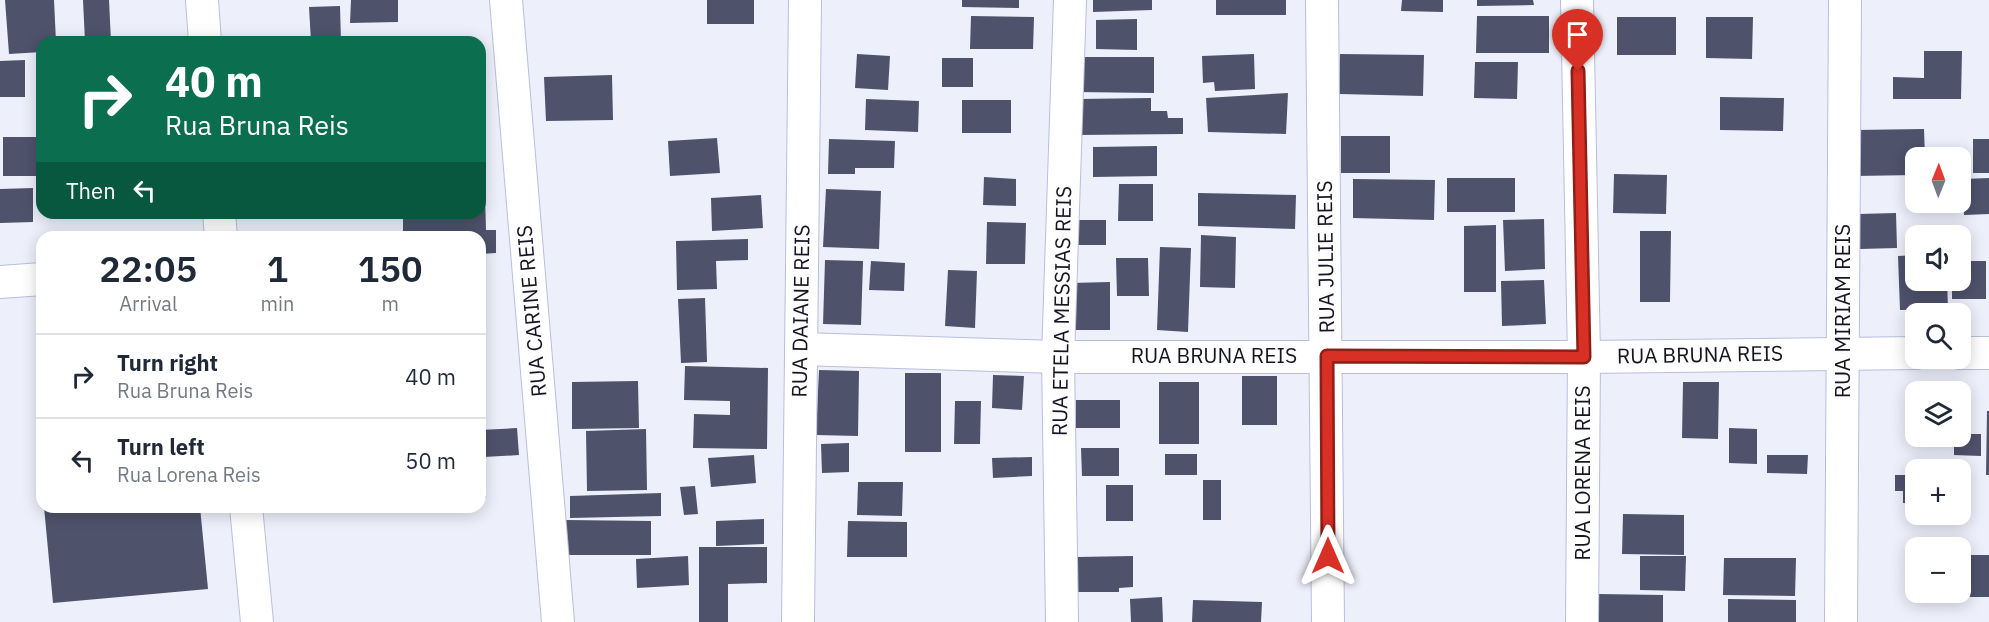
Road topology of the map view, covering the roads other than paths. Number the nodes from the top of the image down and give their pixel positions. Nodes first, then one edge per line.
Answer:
1 (202, 0) edge
2 (506, 0) edge
3 (805, 0) edge
4 (1070, 0) edge
5 (1322, 0) edge
6 (1577, 0) edge
7 (1845, 0) edge
8 (205, 36) edge
9 (36, 279) edge
10 (0, 282) edge
11 (801, 349) junction
12 (1844, 353) junction
13 (1905, 353) edge
14 (1971, 353) edge
15 (1989, 353) edge
16 (1327, 356) junction
17 (1058, 357) junction
18 (1584, 357) junction
19 (247, 513) edge
20 (257, 622) edge
21 (558, 622) edge
22 (798, 622) edge
23 (1062, 622) edge
24 (1328, 622) edge
25 (1582, 622) edge
26 (1841, 622) edge

1 - 8 street
2 - 21 street, RUA CARINE REIS
3 - 11 street, RUA DAIANE REIS
4 - 17 street, RUA ETELA MESSIAS REIS
5 - 16 street, RUA JULIE REIS
6 - 18 street, RUA LORENA REIS
7 - 12 street, RUA MIRIAM REIS
9 - 10 street
11 - 17 street, RUA BRUNA REIS
11 - 22 street, RUA DAIANE REIS
12 - 13 street, RUA BRUNA REIS
12 - 18 street, RUA BRUNA REIS
12 - 26 street, RUA MIRIAM REIS
14 - 15 street
16 - 17 street, RUA BRUNA REIS
16 - 18 street, RUA BRUNA REIS
16 - 24 street, RUA JULIE REIS
17 - 23 street, RUA ETELA MESSIAS REIS
18 - 25 street, RUA LORENA REIS
19 - 20 street

